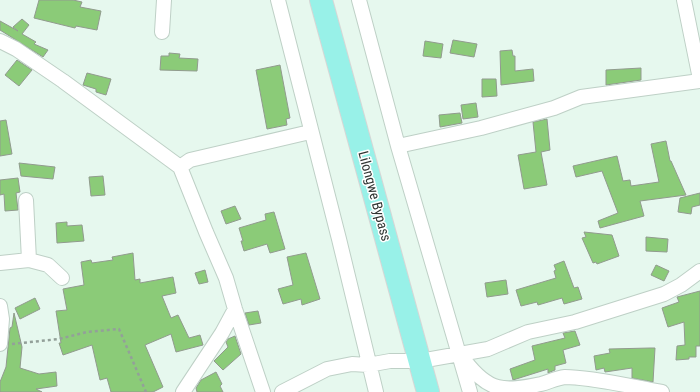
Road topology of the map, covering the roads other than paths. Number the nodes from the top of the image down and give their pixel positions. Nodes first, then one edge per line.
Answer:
1 (164, 0) edge
2 (278, 0) edge
3 (321, 0) edge
4 (359, 0) edge
5 (684, 0) edge
6 (162, 32) dead end
7 (0, 41) edge
8 (697, 43) edge
9 (700, 80) edge
10 (310, 132) junction
11 (398, 146) junction
12 (180, 167) junction
13 (26, 200) dead end
14 (29, 260) junction
15 (0, 263) edge
16 (700, 271) edge
17 (62, 278) dead end
18 (0, 306) edge
19 (235, 309) junction
20 (0, 344) edge
21 (460, 355) junction
22 (420, 361) junction
23 (368, 365) junction
24 (183, 392) edge
25 (264, 392) edge
26 (282, 392) edge
27 (376, 392) edge
28 (428, 392) edge
29 (470, 392) edge
30 (662, 392) edge

1 - 6 street
2 - 10 street
3 - 22 main road, Lilongwe Bypass
4 - 11 street
5 - 8 street
7 - 12 street
8 - 9 street
9 - 11 street
10 - 12 street
10 - 23 street
11 - 21 street
12 - 19 street
13 - 14 street
14 - 15 street
14 - 17 street
16 - 21 street
18 - 20 street
19 - 24 street
19 - 25 street
21 - 22 street
21 - 29 street
21 - 30 street
22 - 23 street
22 - 28 main road, Lilongwe Bypass
23 - 26 street
23 - 27 street

